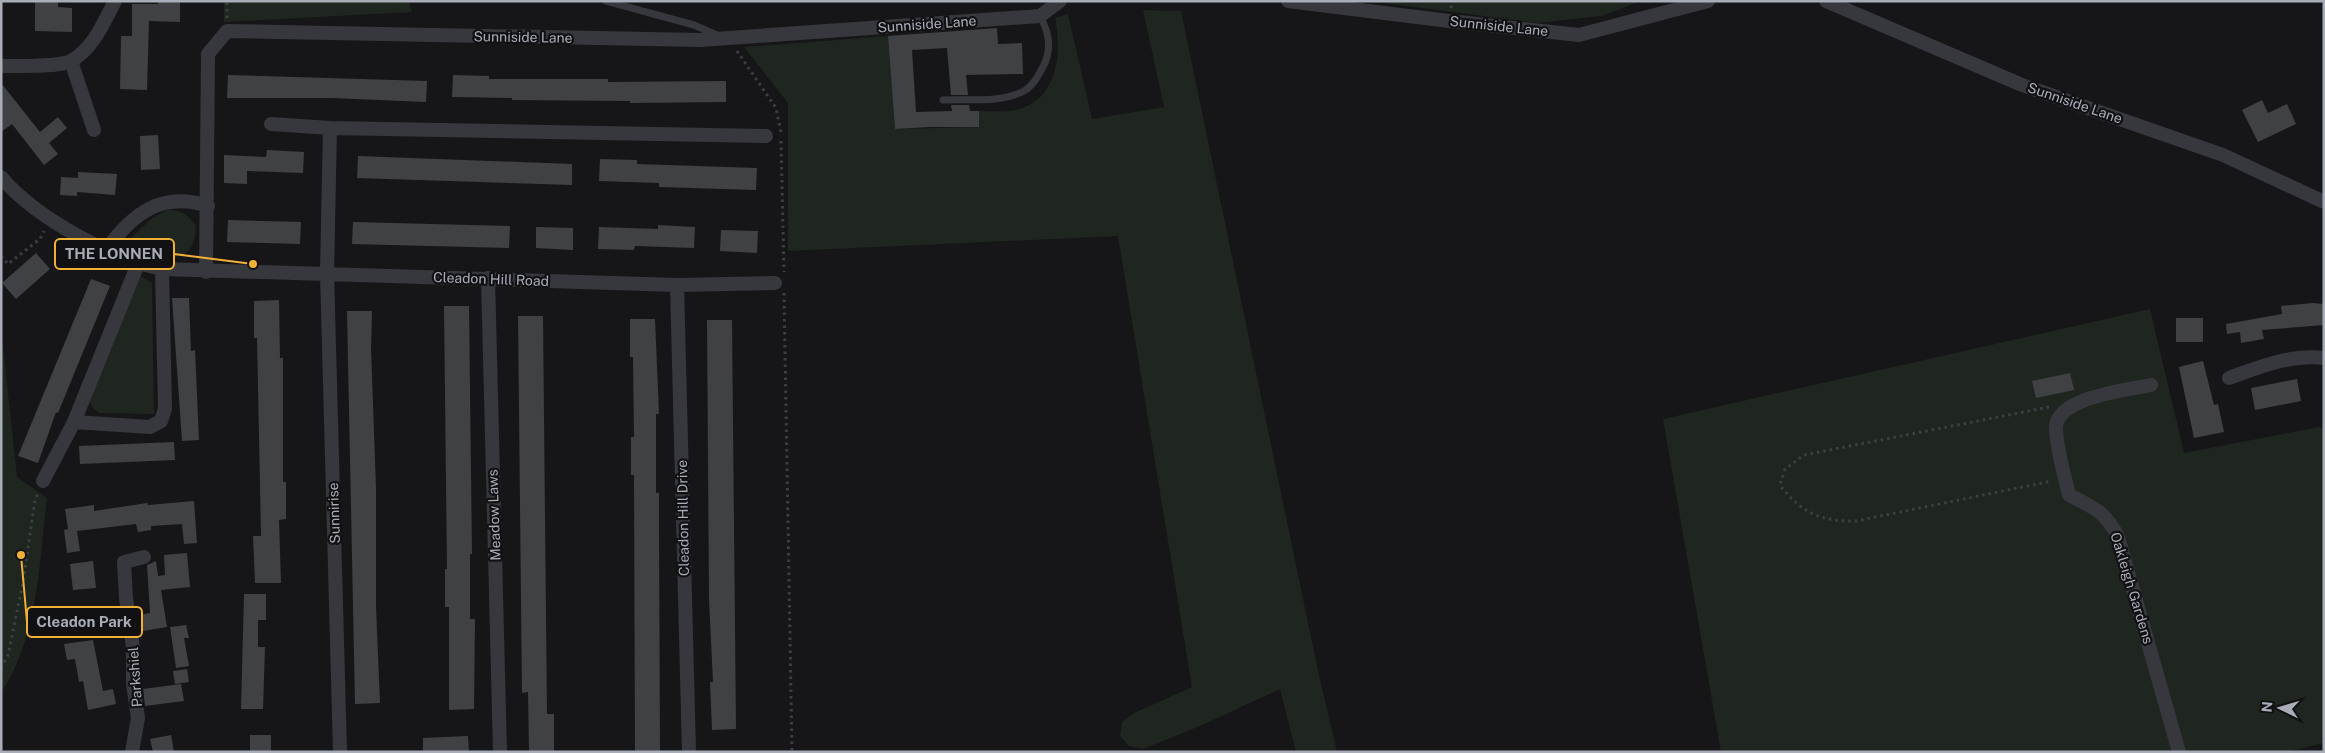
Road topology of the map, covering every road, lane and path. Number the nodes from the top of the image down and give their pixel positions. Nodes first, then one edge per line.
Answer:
1 (115, 1) edge
2 (606, 1) edge
3 (1060, 1) edge
4 (1288, 1) edge
5 (1708, 1) edge
6 (1826, 1) edge
7 (1040, 16) junction
8 (726, 38) junction
9 (71, 61) junction
10 (1, 66) edge
11 (943, 100) dead end
12 (271, 124) dead end
13 (330, 128) junction
14 (94, 130) dead end
15 (766, 136) dead end
16 (1, 177) edge
17 (2324, 202) edge
18 (208, 206) junction
19 (49, 220) junction
20 (106, 250) junction
21 (1, 256) edge
22 (138, 264) junction
23 (162, 269) junction
24 (206, 272) junction
25 (328, 273) junction
26 (488, 278) junction
27 (781, 283) junction
28 (677, 285) junction
29 (2324, 358) edge
30 (2229, 378) dead end
31 (2151, 385) dead end
32 (2058, 410) junction
33 (74, 422) junction
34 (2065, 479) junction
35 (44, 481) joint
36 (144, 558) dead end
37 (1, 668) edge
38 (132, 752) edge
39 (340, 752) edge
40 (500, 752) edge
41 (689, 752) edge
42 (792, 752) edge
43 (2179, 752) edge

1 - 9 street
2 - 8 lane
3 - 7 street
4 - 5 street, Sunniside Lane
6 - 17 street, Sunniside Lane
7 - 8 street, Sunniside Lane
7 - 11 lane
8 - 18 street, Sunniside Lane
8 - 27 path
9 - 10 street
9 - 14 street
12 - 13 street
13 - 15 street
13 - 25 street, Sunnirise
16 - 19 street, Cleadon Hill Road
18 - 20 street
18 - 24 street, Sunniside Lane
19 - 20 street, Cleadon Hill Road
19 - 21 path
20 - 22 street, Cleadon Hill Road
22 - 23 street, Cleadon Hill Road
22 - 33 street
23 - 24 street, Cleadon Hill Road
23 - 33 street
24 - 25 street, Cleadon Hill Road
25 - 26 street, Cleadon Hill Road
25 - 39 street, Sunnirise
26 - 28 street, Cleadon Hill Road
26 - 40 street, Meadow Laws
27 - 28 street, Cleadon Hill Road
27 - 42 path
28 - 41 street, Cleadon Hill Drive
29 - 30 street
31 - 32 street
32 - 34 street, Oakleigh Gardens
32 - 34 path
33 - 35 street
34 - 43 street, Oakleigh Gardens
35 - 37 path
36 - 38 street, Parkshiel

